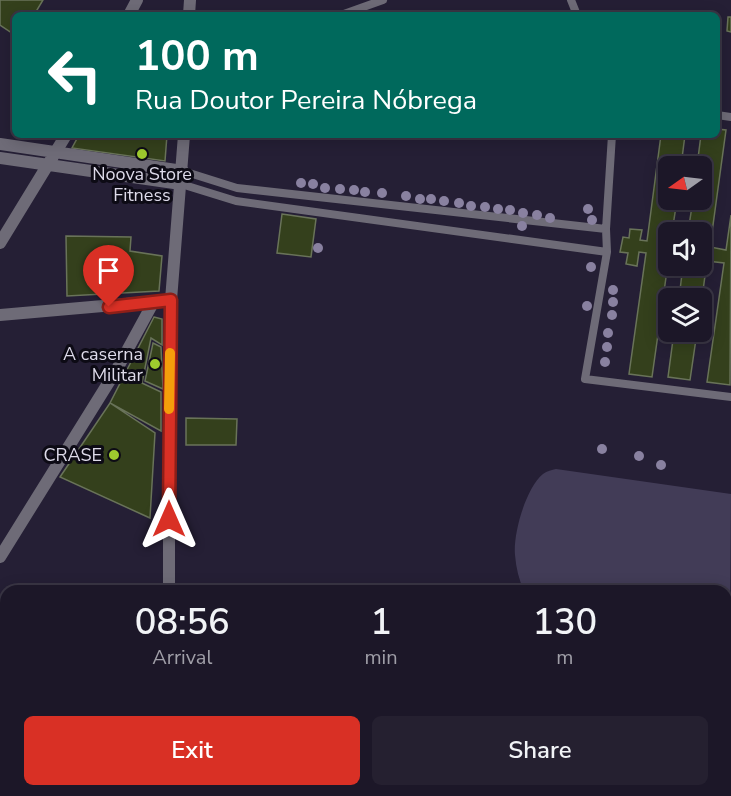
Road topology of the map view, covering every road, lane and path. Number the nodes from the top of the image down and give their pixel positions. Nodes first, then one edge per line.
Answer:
1 (383, 0) edge
2 (349, 12) edge
3 (64, 138) edge
4 (184, 138) edge
5 (612, 138) edge
6 (0, 144) edge
7 (57, 153) junction
8 (0, 158) edge
9 (49, 166) junction
10 (183, 171) junction
11 (182, 184) junction
12 (606, 229) junction
13 (0, 243) edge
14 (607, 252) junction
15 (171, 300) junction
16 (153, 303) junction
17 (0, 315) edge
18 (731, 396) edge
19 (0, 557) edge
20 (169, 585) edge

1 - 2 lane
3 - 7 street
4 - 10 street
5 - 12 lane
6 - 7 street
7 - 9 street
7 - 10 street
8 - 9 street
9 - 11 street
9 - 13 street
10 - 11 street
10 - 12 lane
11 - 14 lane
11 - 15 street
12 - 14 lane
14 - 18 lane
15 - 16 street
15 - 20 street
16 - 17 street
16 - 19 street

